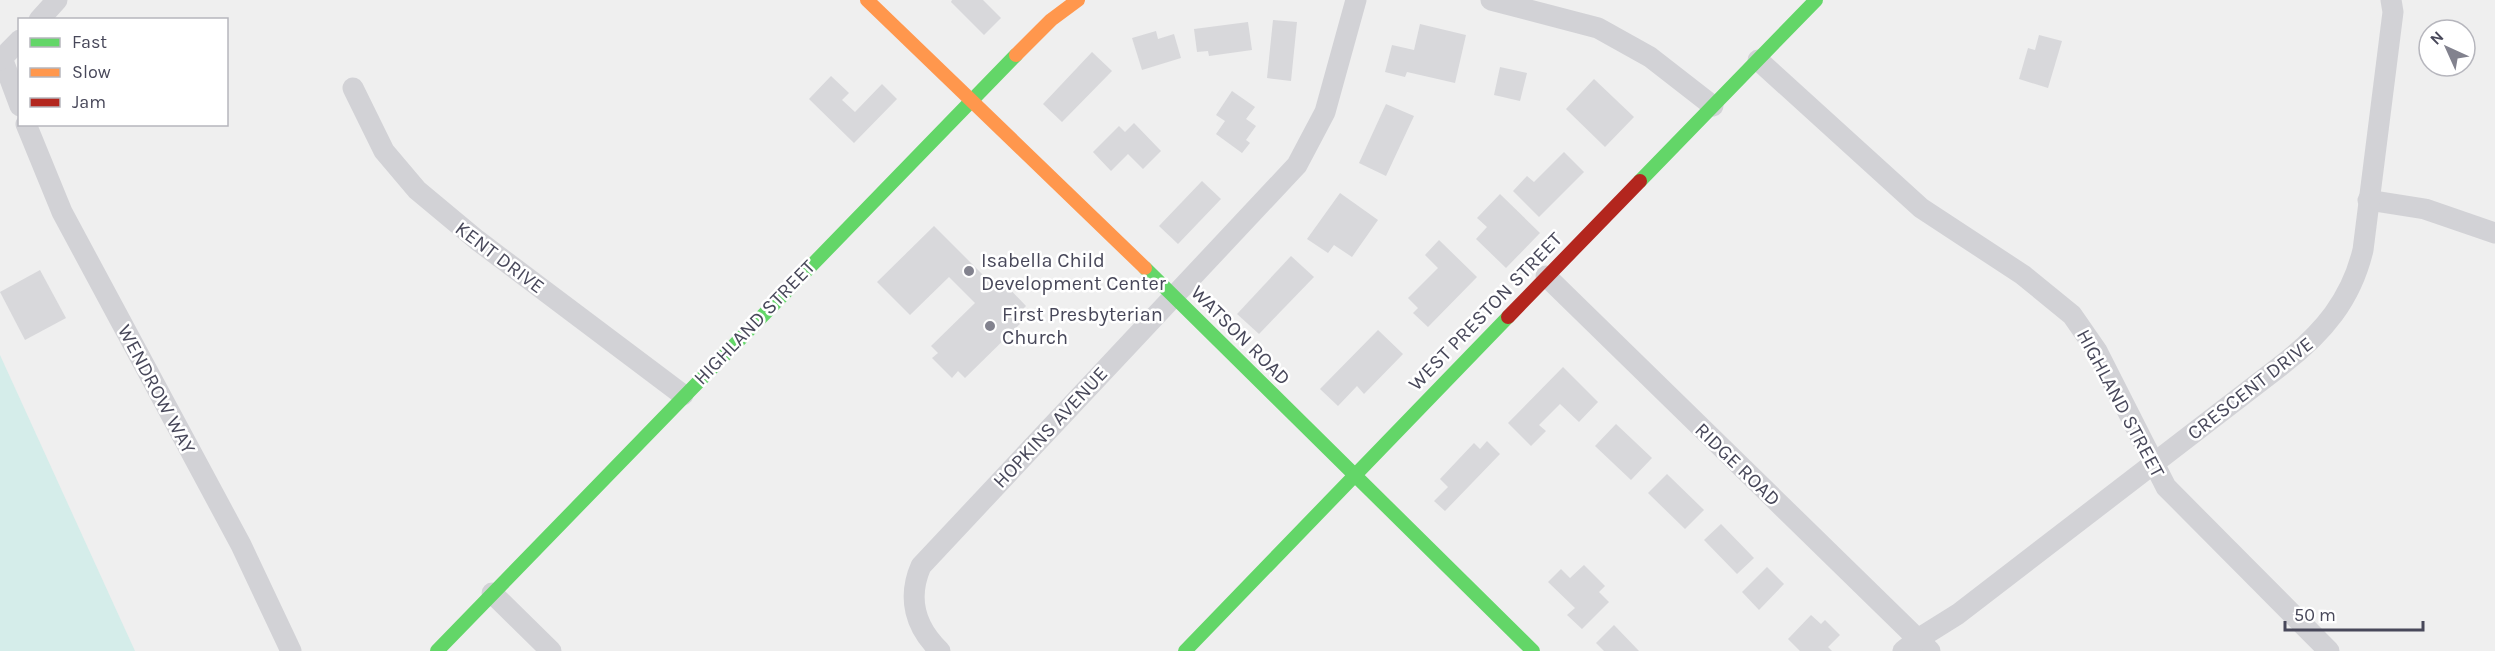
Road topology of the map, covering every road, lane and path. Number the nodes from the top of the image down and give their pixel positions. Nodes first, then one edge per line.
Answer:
1 (57, 0) edge
2 (867, 0) edge
3 (1078, 0) edge
4 (1356, 0) edge
5 (1491, 0) edge
6 (1816, 0) edge
7 (2391, 0) edge
8 (41, 18) edge
9 (18, 42) edge
10 (1, 59) edge
11 (1758, 60) junction
12 (353, 88) dead end
13 (972, 99) junction
14 (18, 101) edge
15 (1713, 106) junction
16 (27, 126) edge
17 (2368, 200) junction
18 (2495, 233) edge
19 (1546, 276) junction
20 (1174, 296) junction
21 (683, 395) junction
22 (2153, 464) junction
23 (1354, 475) junction
24 (492, 593) junction
25 (1917, 647) edge
26 (291, 651) edge
27 (437, 651) edge
28 (551, 651) edge
29 (940, 651) edge
30 (1185, 651) edge
31 (1533, 651) edge
32 (2329, 651) edge

1 - 8 street
2 - 13 street, WATSON ROAD
3 - 13 street, HIGHLAND STREET
4 - 20 street, HOPKINS AVENUE
5 - 15 street
6 - 11 street, WEST PRESTON STREET
7 - 17 street, CRESCENT DRIVE
9 - 10 street
10 - 14 street
11 - 15 street, WEST PRESTON STREET
11 - 22 street, HIGHLAND STREET
12 - 21 street, KENT DRIVE
13 - 20 street, WATSON ROAD
13 - 21 street, HIGHLAND STREET
15 - 19 street, WEST PRESTON STREET
16 - 26 street, WENDROW WAY
17 - 18 street
17 - 22 street, CRESCENT DRIVE
19 - 23 street, WEST PRESTON STREET
19 - 25 street, RIDGE ROAD
20 - 23 street, WATSON ROAD
20 - 29 street, HOPKINS AVENUE
21 - 24 street, HIGHLAND STREET
22 - 25 street, CRESCENT DRIVE
22 - 32 street, HIGHLAND STREET
23 - 30 street, WEST PRESTON STREET
23 - 31 street, WATSON ROAD
24 - 27 street, HIGHLAND STREET
24 - 28 street

